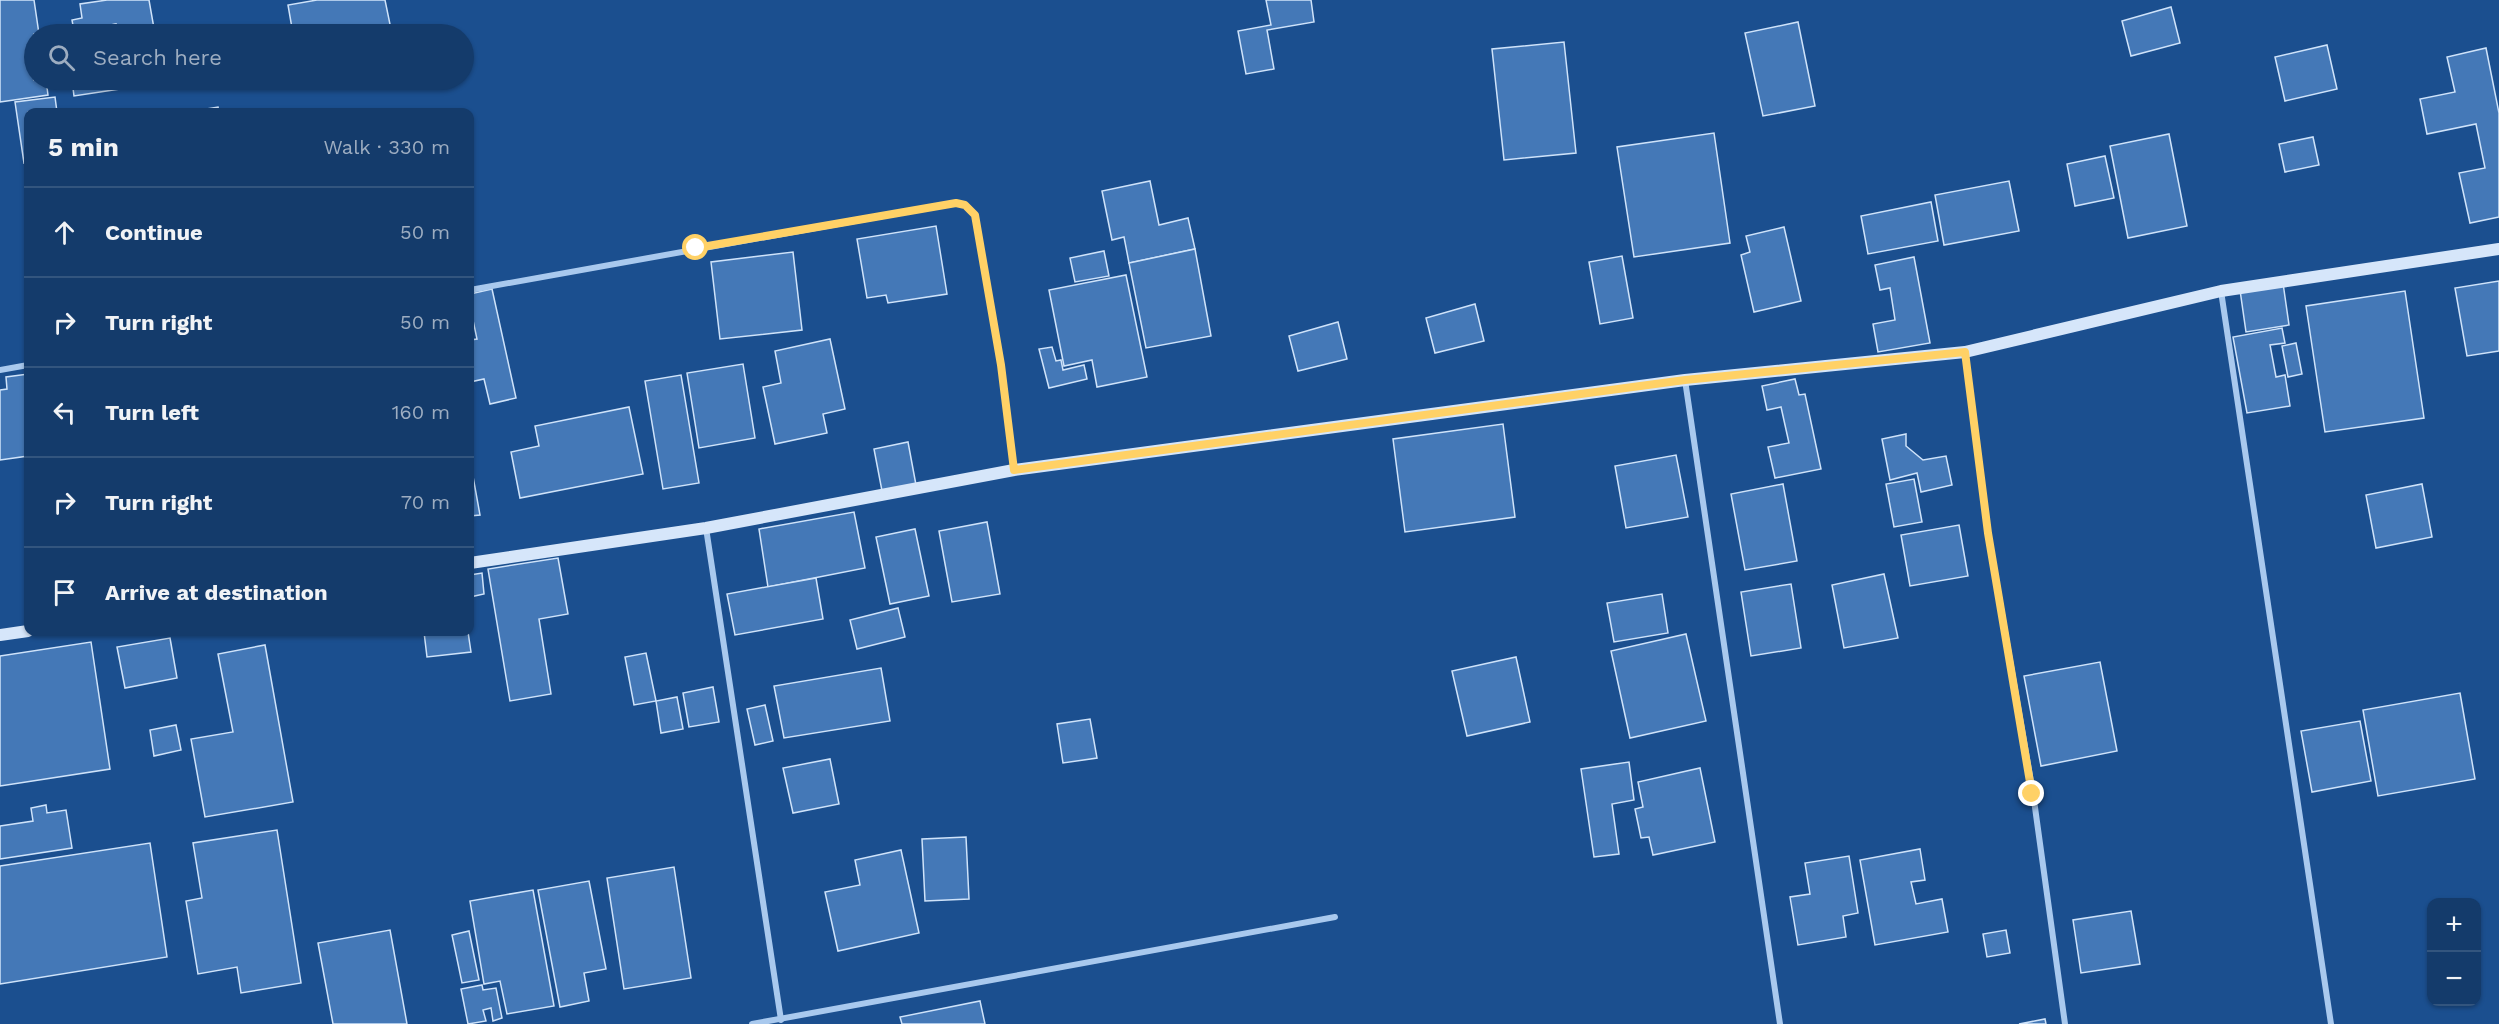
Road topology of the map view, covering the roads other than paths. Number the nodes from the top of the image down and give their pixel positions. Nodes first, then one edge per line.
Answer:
1 (2499, 249) edge
2 (474, 289) edge
3 (2221, 291) junction
4 (1965, 352) junction
5 (24, 366) edge
6 (0, 369) edge
7 (1685, 380) junction
8 (1014, 470) junction
9 (706, 528) junction
10 (474, 562) edge
11 (24, 632) edge
12 (0, 635) edge
13 (1335, 917) dead end
14 (781, 1020) junction
15 (752, 1024) edge
16 (1780, 1024) edge
17 (2064, 1024) edge
18 (2331, 1024) edge

1 - 3 street
2 - 8 street
3 - 4 street
3 - 18 street
4 - 7 street
4 - 17 street
5 - 6 street
7 - 8 street
7 - 16 street
8 - 9 street
9 - 10 street
9 - 14 street
11 - 12 street
13 - 14 street
14 - 15 street

